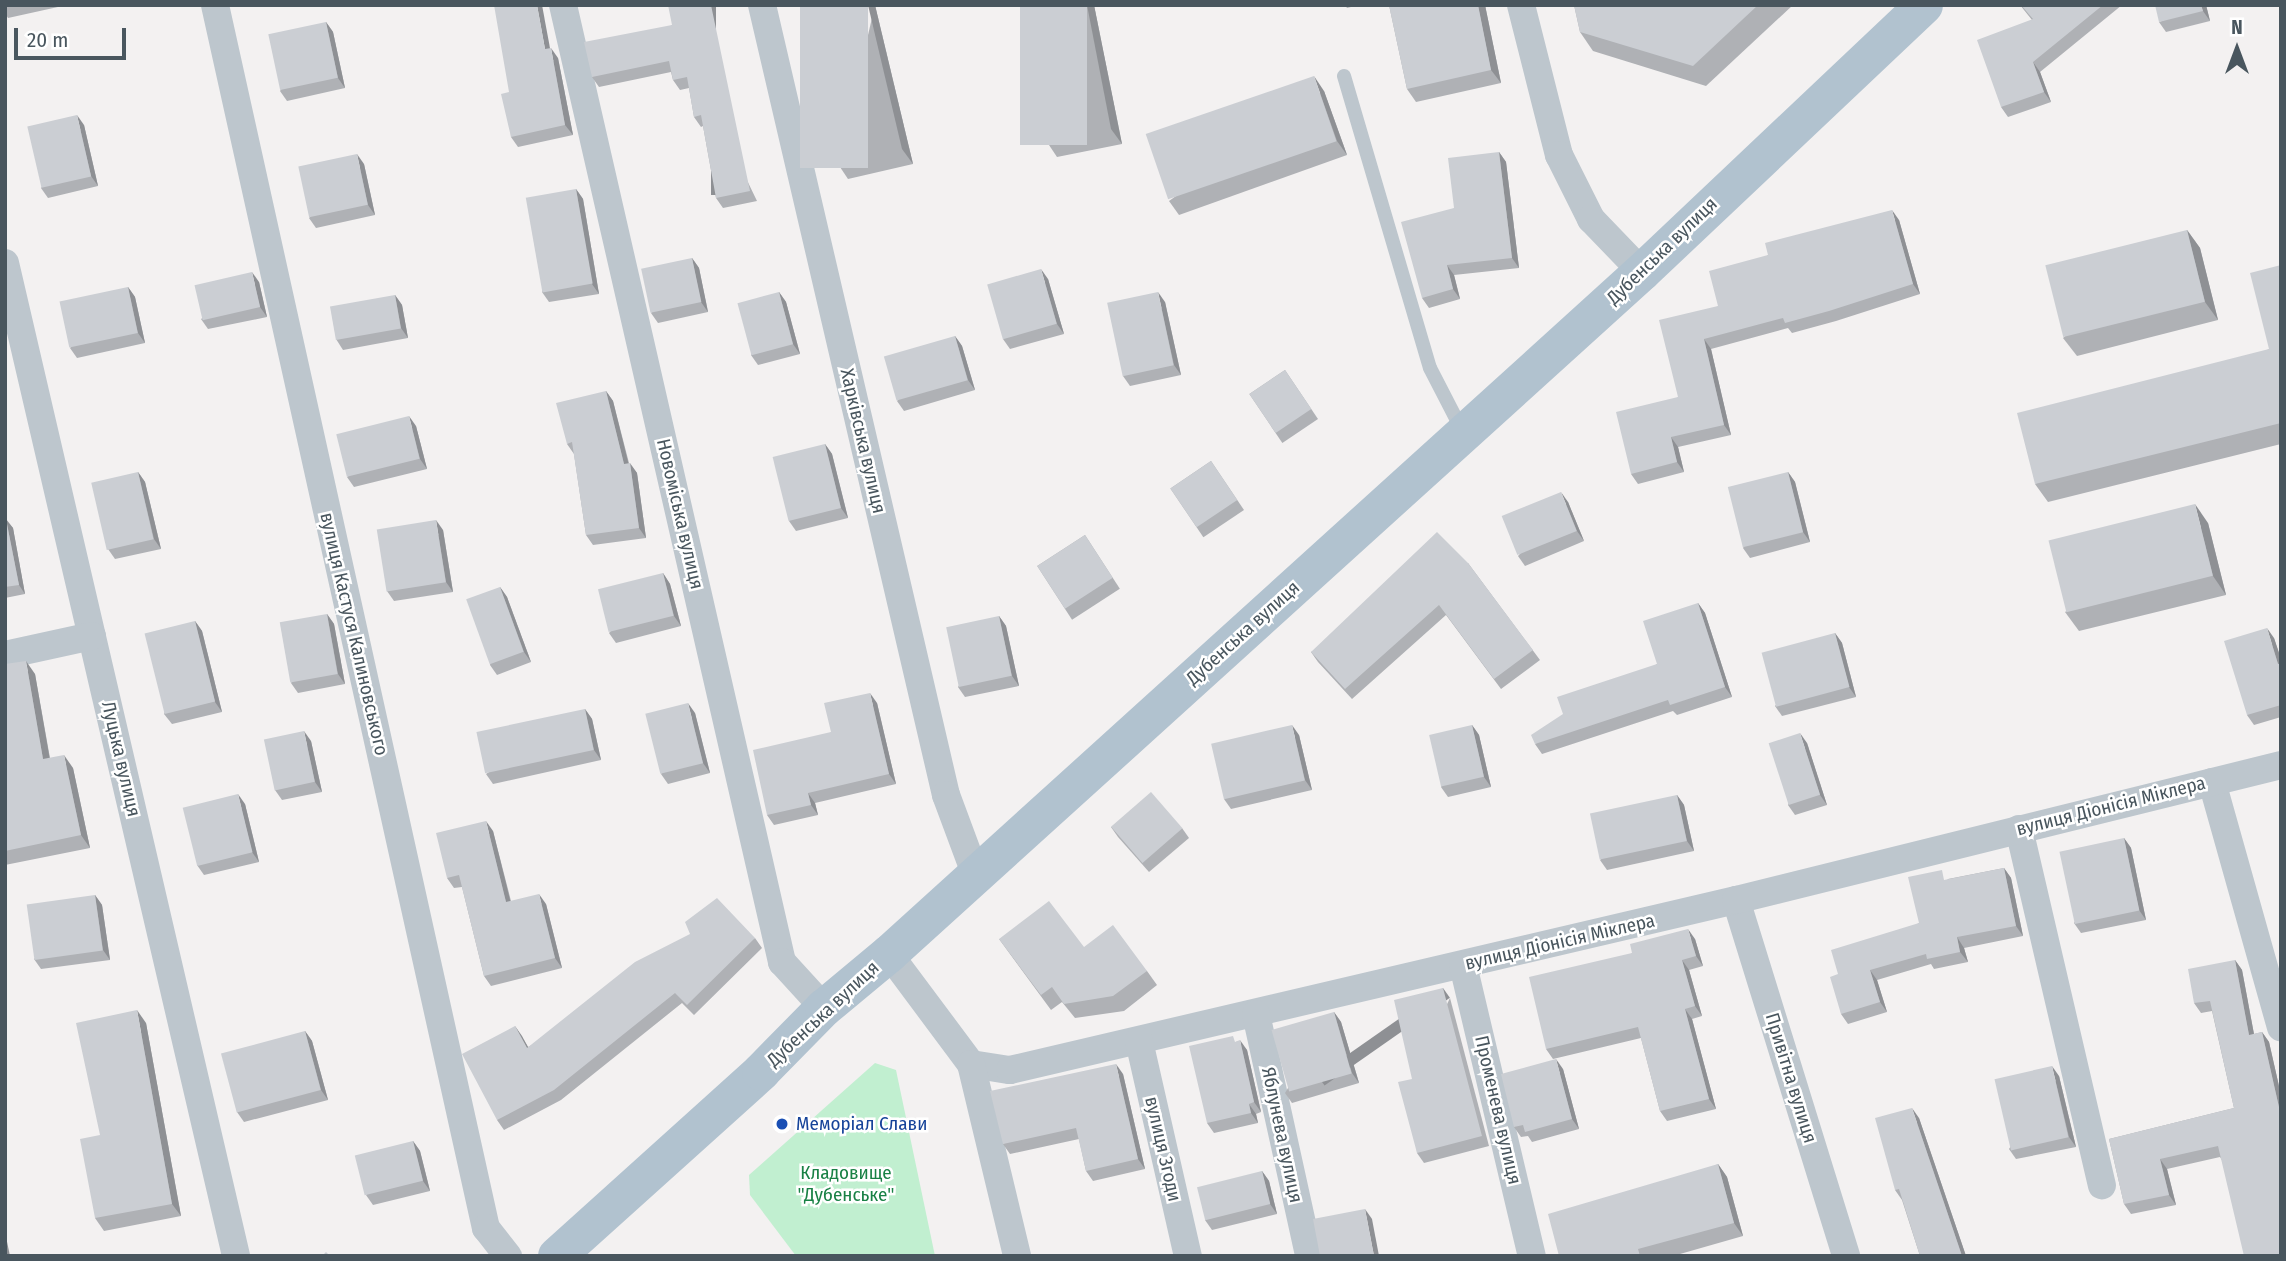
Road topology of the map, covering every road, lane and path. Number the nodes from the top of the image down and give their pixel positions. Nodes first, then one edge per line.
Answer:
1 (215, 5) edge
2 (563, 5) edge
3 (762, 5) edge
4 (1521, 5) edge
5 (1924, 5) edge
6 (1344, 76) dead end
7 (5, 263) edge
8 (1642, 272) junction
9 (1464, 435) junction
10 (92, 636) junction
11 (5, 655) edge
12 (2281, 765) edge
13 (2212, 782) junction
14 (2019, 829) junction
15 (975, 873) junction
16 (1736, 900) junction
17 (889, 954) junction
18 (1463, 965) junction
19 (824, 1008) junction
20 (1256, 1014) junction
21 (2281, 1028) edge
22 (1139, 1041) junction
23 (971, 1064) junction
24 (2102, 1185) dead end
25 (236, 1256) edge
26 (508, 1256) edge
27 (557, 1256) edge
28 (1017, 1256) edge
29 (1188, 1256) edge
30 (1309, 1256) edge
31 (1532, 1256) edge
32 (1846, 1256) edge

1 - 26 street, вулиця Кастуся Калиновського
2 - 19 street, Новоміська вулиця
3 - 15 street, Харківська вулиця
4 - 8 street
5 - 8 main road, Дубенська вулиця
6 - 9 lane
7 - 10 street, Луцька вулиця
8 - 9 main road, Дубенська вулиця
9 - 15 main road, Дубенська вулиця
10 - 11 street
10 - 25 street, Луцька вулиця
12 - 13 street, вулиця Діонісія Міклера
13 - 14 street, вулиця Діонісія Міклера
13 - 21 street
14 - 16 street, вулиця Діонісія Міклера
14 - 24 street
15 - 17 main road, Дубенська вулиця
16 - 18 street, вулиця Діонісія Міклера
16 - 32 street, Привітна вулиця
17 - 19 main road, Дубенська вулиця
17 - 23 street
18 - 20 street, вулиця Діонісія Міклера
18 - 31 street, Променева вулиця
19 - 27 main road, Дубенська вулиця
20 - 22 street, вулиця Діонісія Міклера
20 - 30 street, Яблунева вулиця
22 - 23 street, вулиця Діонісія Міклера
22 - 29 street, вулиця Згоди
23 - 28 street

